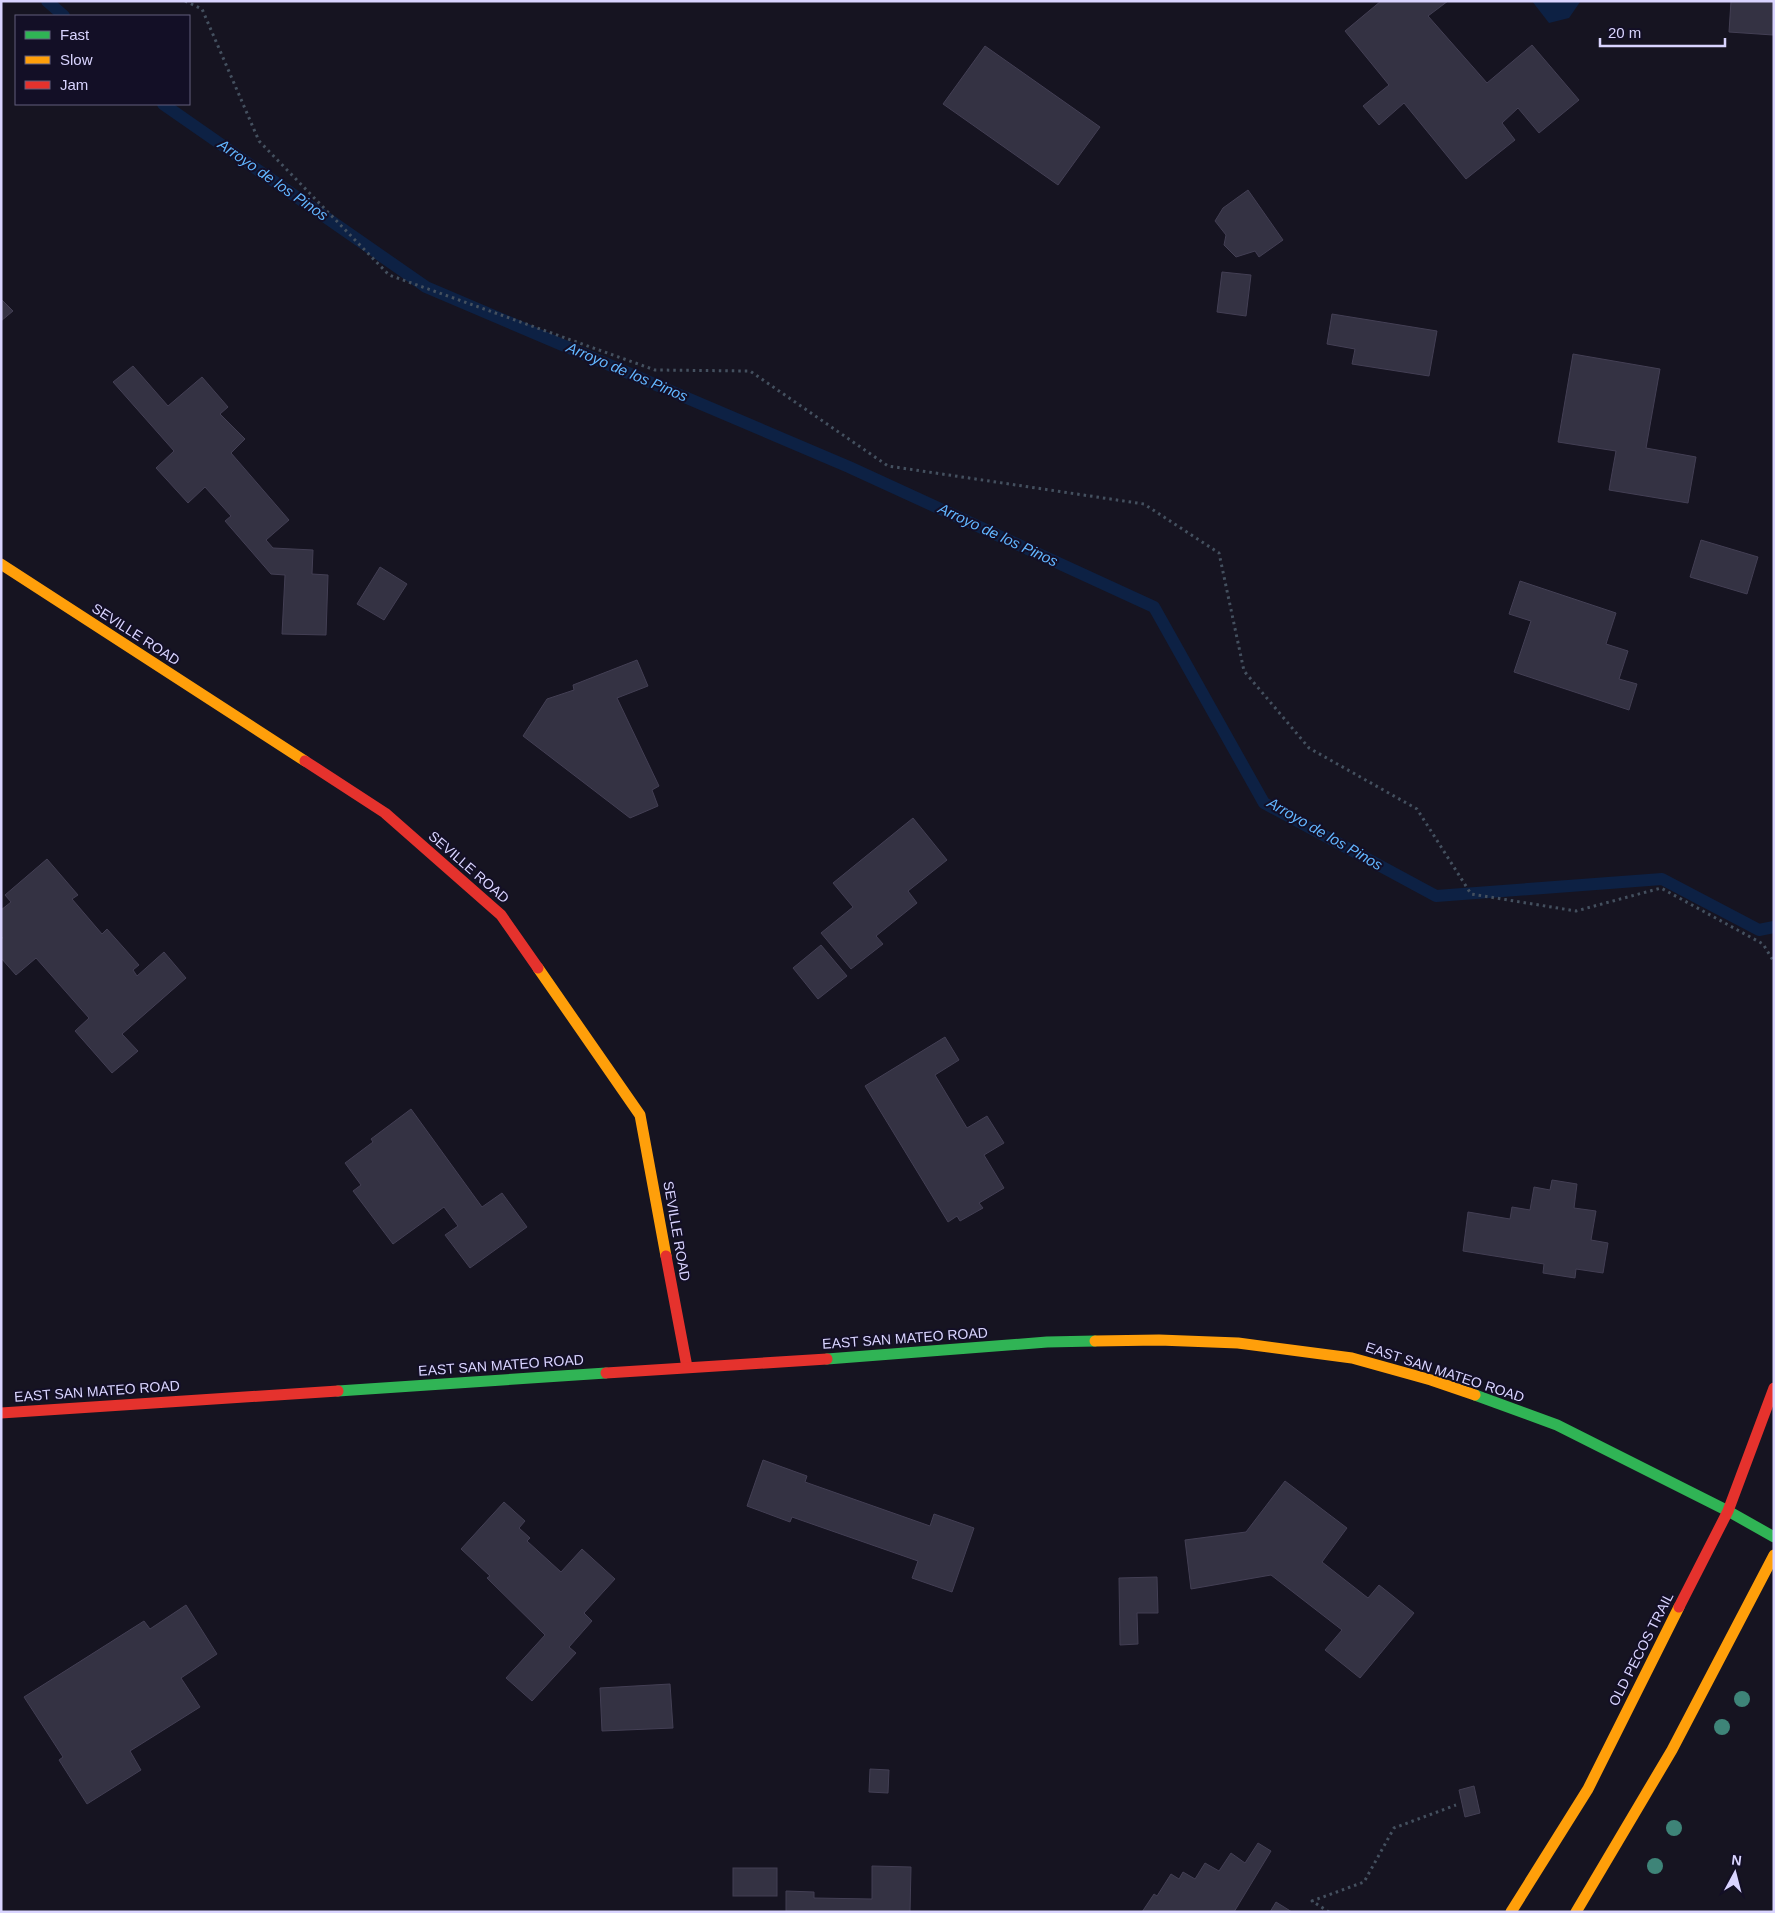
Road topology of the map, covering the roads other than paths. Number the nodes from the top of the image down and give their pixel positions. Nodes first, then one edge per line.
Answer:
1 (1, 564) edge
2 (687, 1367) junction
3 (1774, 1388) edge
4 (1, 1413) edge
5 (1728, 1511) junction
6 (1774, 1537) edge
7 (1774, 1555) edge
8 (1511, 1912) edge
9 (1576, 1912) edge

1 - 2 street, SEVILLE ROAD
2 - 4 street, EAST SAN MATEO ROAD
2 - 5 street, EAST SAN MATEO ROAD
3 - 5 street, OLD PECOS TRAIL
5 - 6 street, EAST SAN MATEO ROAD
5 - 8 street, OLD PECOS TRAIL
7 - 9 street

